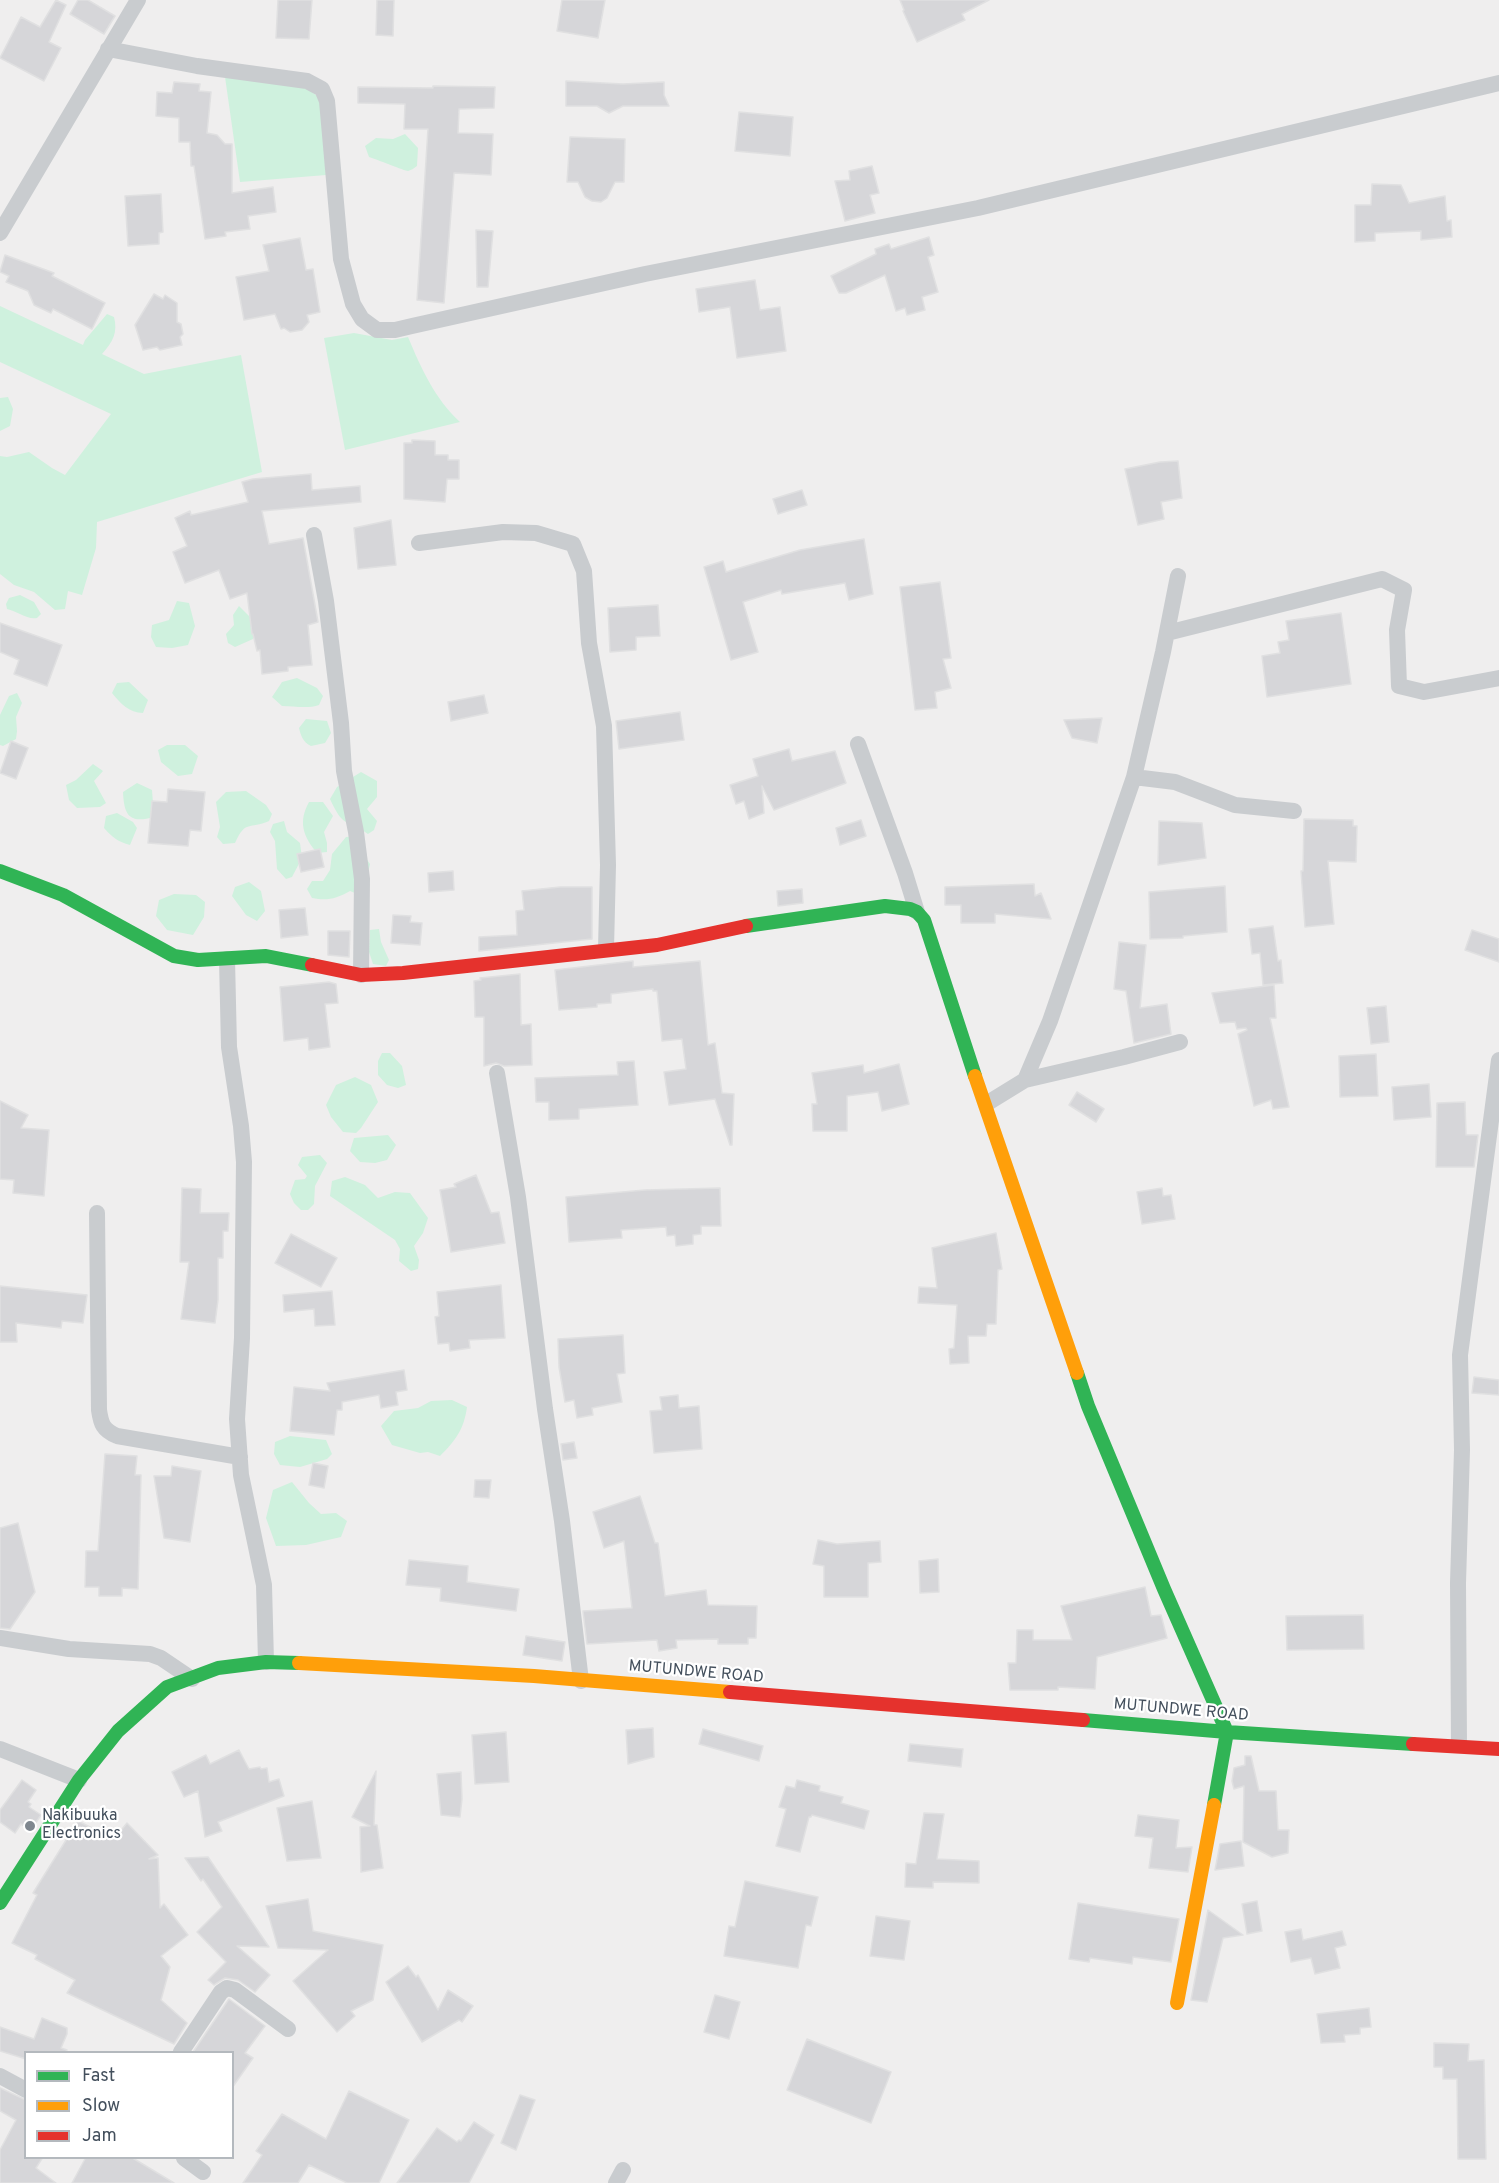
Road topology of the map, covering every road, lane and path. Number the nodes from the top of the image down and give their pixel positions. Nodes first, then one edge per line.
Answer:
1 (138, 0) edge
2 (108, 49) junction
3 (1499, 83) edge
4 (0, 233) edge
5 (314, 535) dead end
6 (419, 543) dead end
7 (1178, 576) dead end
8 (1167, 633) junction
9 (1499, 678) edge
10 (858, 744) dead end
11 (1134, 777) junction
12 (1294, 810) dead end
13 (0, 871) edge
14 (917, 912) junction
15 (606, 949) junction
16 (227, 959) junction
17 (362, 975) junction
18 (1180, 1042) dead end
19 (1499, 1060) edge
20 (497, 1072) dead end
21 (1025, 1080) junction
22 (986, 1104) junction
23 (97, 1212) dead end
24 (240, 1457) junction
25 (0, 1638) edge
26 (266, 1662) junction
27 (192, 1679) junction
28 (581, 1680) junction
29 (1227, 1732) junction
30 (1459, 1745) junction
31 (0, 1749) edge
32 (1499, 1749) edge
33 (79, 1780) junction
34 (0, 1903) edge
35 (1177, 2003) dead end
36 (288, 2029) dead end
37 (182, 2051) edge
38 (0, 2076) edge
39 (24, 2089) edge
40 (187, 2159) edge
41 (203, 2172) dead end

1 - 2 street
2 - 3 street
2 - 4 street
5 - 17 street
6 - 15 street
7 - 8 street
8 - 9 street
8 - 11 street
10 - 14 street
11 - 12 street
11 - 21 street
13 - 16 street
14 - 15 street
14 - 22 street
15 - 17 street
16 - 17 street
16 - 24 street
18 - 21 street
19 - 30 street
20 - 28 street
21 - 22 street
22 - 29 street
23 - 24 street
24 - 26 street
25 - 27 street
26 - 27 street, MUTUNDWE ROAD
26 - 28 street, MUTUNDWE ROAD
27 - 33 street, MUTUNDWE ROAD
28 - 29 street, MUTUNDWE ROAD
29 - 30 street, MUTUNDWE ROAD
29 - 35 street
30 - 32 street, MUTUNDWE ROAD
31 - 33 street
33 - 34 street, MUTUNDWE ROAD
36 - 37 street
38 - 39 street
40 - 41 street

